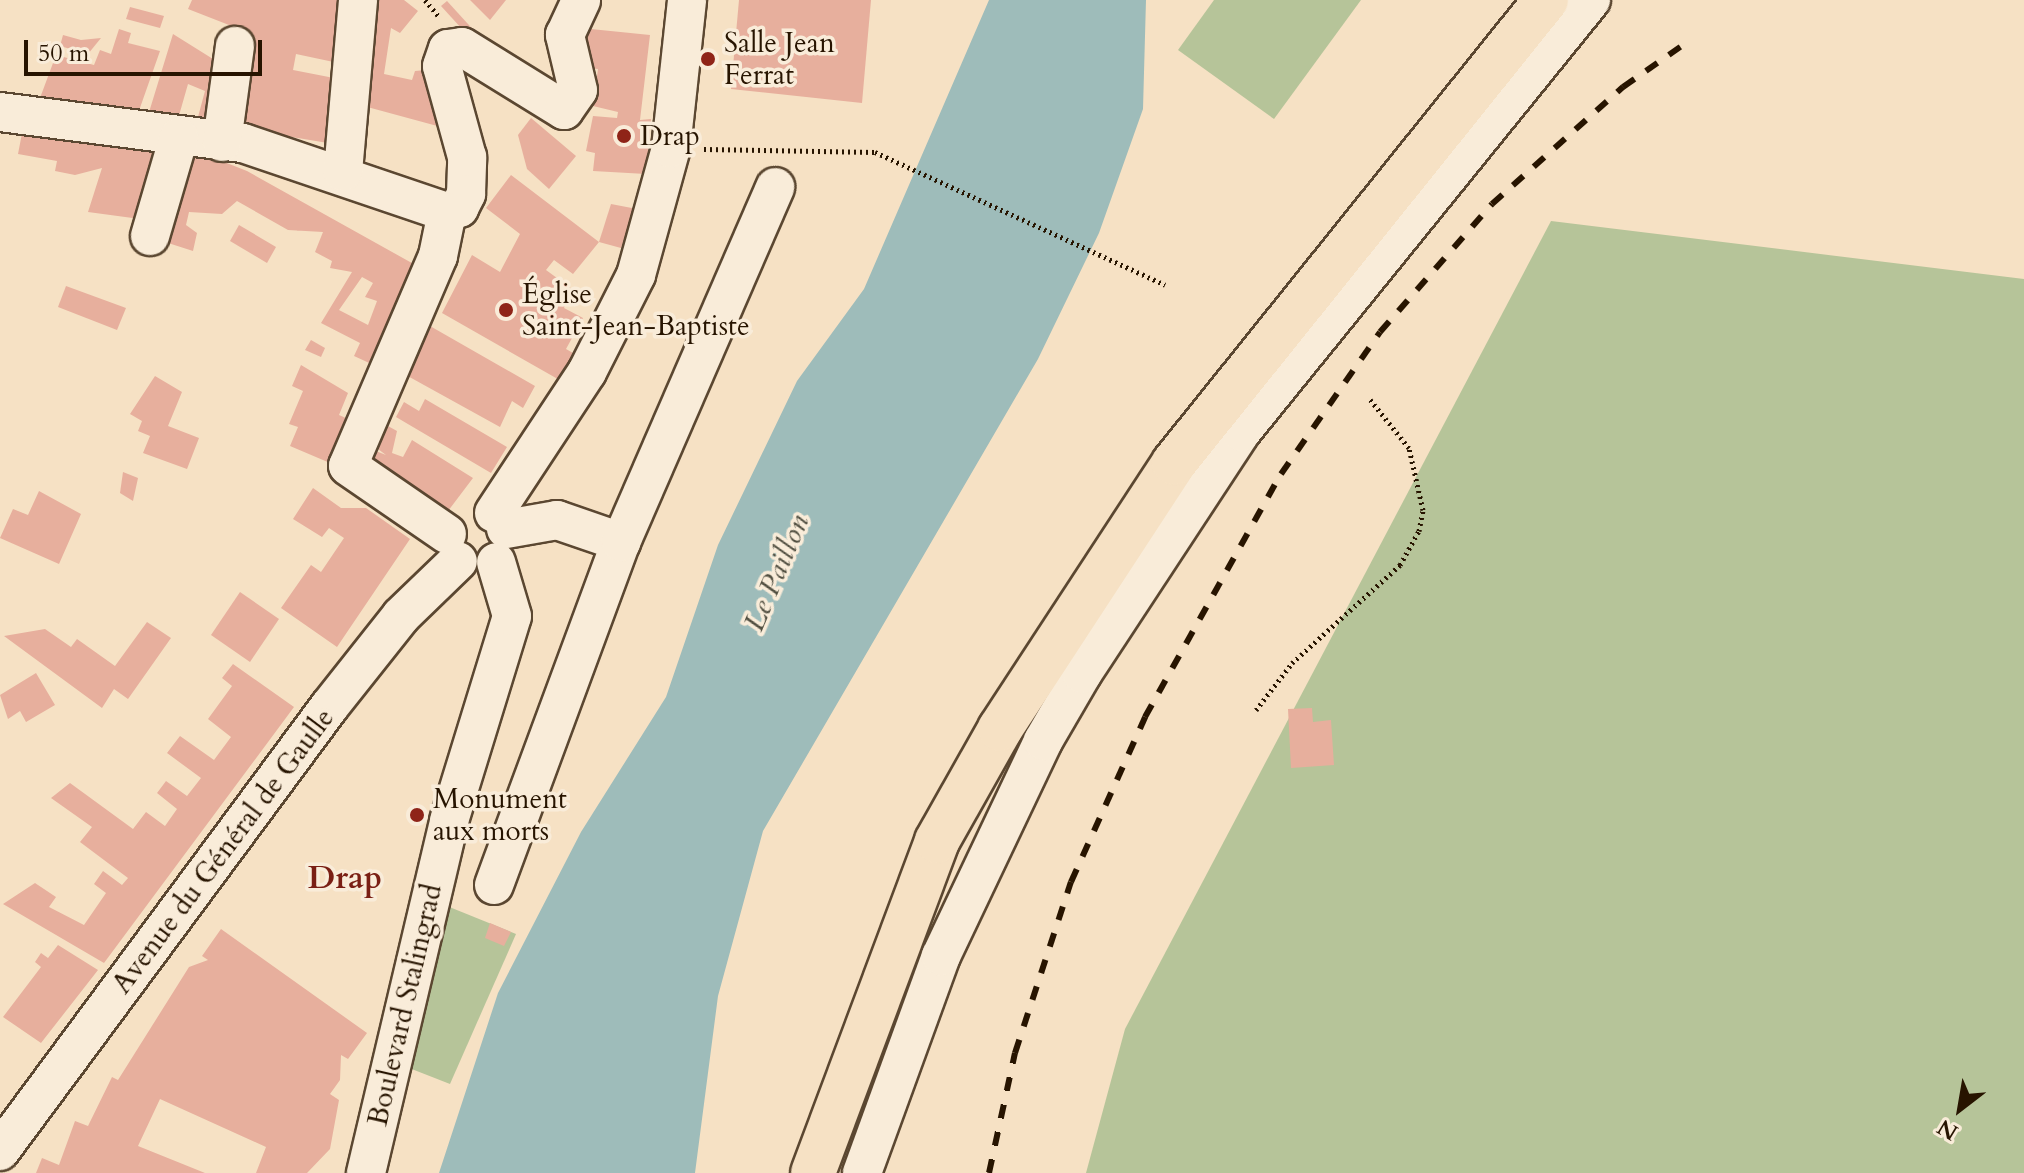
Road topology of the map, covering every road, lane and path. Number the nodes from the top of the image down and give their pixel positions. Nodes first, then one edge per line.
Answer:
1 (358, 0) edge
2 (581, 0) edge
3 (687, 0) edge
4 (1518, 0) edge
5 (1546, 0) edge
6 (1591, 0) edge
7 (235, 46) dead end
8 (0, 112) edge
9 (200, 140) junction
10 (875, 152) dead end
11 (343, 172) junction
12 (775, 187) dead end
13 (447, 212) junction
14 (150, 236) dead end
15 (1165, 285) dead end
16 (1369, 398) dead end
17 (499, 534) junction
18 (621, 542) junction
19 (452, 548) junction
20 (1256, 710) dead end
21 (494, 885) dead end
22 (0, 1151) edge
23 (366, 1173) edge
24 (791, 1173) edge
25 (813, 1173) edge
26 (862, 1173) edge

1 - 11 street
2 - 13 street
3 - 17 street
4 - 24 main road
5 - 25 main road
6 - 26 street
7 - 9 street
8 - 9 street
9 - 11 street
9 - 14 street
10 - 15 path
11 - 13 street
12 - 18 street
13 - 19 street
16 - 20 path
17 - 18 street
17 - 19 street
17 - 19 street, Avenue du Général de Gaulle
17 - 23 street, Boulevard Stalingrad
18 - 21 street
19 - 22 street, Avenue du Général de Gaulle

